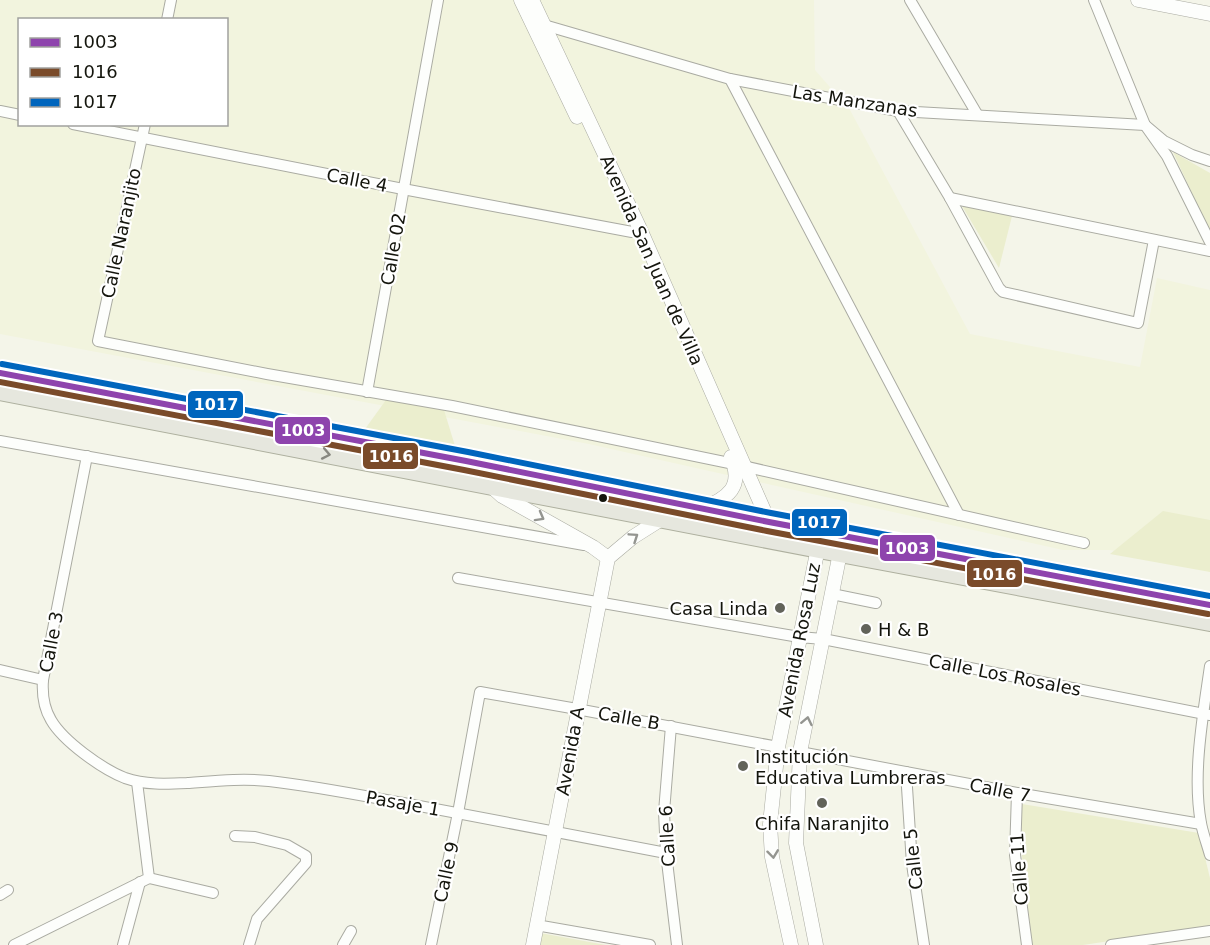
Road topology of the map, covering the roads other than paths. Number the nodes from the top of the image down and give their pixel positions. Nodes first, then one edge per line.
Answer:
1 (171, 0) edge
2 (438, 0) edge
3 (521, 0) edge
4 (532, 0) edge
5 (910, 0) edge
6 (1094, 0) edge
7 (1138, 0) edge
8 (1210, 14) edge
9 (167, 18) edge
10 (539, 26) junction
11 (730, 79) junction
12 (0, 111) edge
13 (898, 111) junction
14 (976, 114) junction
15 (18, 115) edge
16 (1145, 125) junction
17 (84, 126) edge
18 (145, 126) edge
19 (142, 137) junction
20 (1210, 161) edge
21 (404, 189) junction
22 (950, 198) junction
23 (636, 230) junction
24 (1154, 240) junction
25 (1210, 242) edge
26 (1210, 251) edge
27 (0, 373) edge
28 (0, 391) edge
29 (367, 392) junction
30 (0, 441) edge
31 (87, 456) junction
32 (739, 465) junction
33 (491, 486) junction
34 (702, 509) junction
35 (958, 515) junction
36 (663, 518) junction
37 (769, 522) junction
38 (1084, 543) dead end
39 (594, 547) junction
40 (818, 548) junction
41 (840, 553) junction
42 (608, 558) junction
43 (458, 578) dead end
44 (832, 594) junction
45 (876, 603) dead end
46 (599, 604) junction
47 (1210, 605) edge
48 (1210, 622) edge
49 (799, 637) junction
50 (823, 639) junction
51 (1210, 666) edge
52 (0, 670) edge
53 (43, 680) junction
54 (480, 692) joint
55 (577, 709) junction
56 (1207, 714) edge
57 (671, 726) junction
58 (778, 747) junction
59 (800, 752) junction
60 (906, 772) junction
61 (137, 782) junction
62 (1017, 793) junction
63 (458, 813) junction
64 (1201, 824) junction
65 (555, 832) junction
66 (235, 836) dead end
67 (666, 853) junction
68 (1210, 855) edge
69 (144, 880) junction
70 (213, 893) dead end
71 (536, 925) junction
72 (351, 931) dead end
73 (1210, 931) edge
74 (14, 945) edge
75 (123, 945) edge
76 (249, 945) edge
77 (343, 945) edge
78 (431, 945) edge
79 (533, 945) edge
80 (650, 945) edge
81 (678, 945) edge
82 (791, 945) edge
83 (816, 945) edge
84 (924, 945) edge
85 (1027, 945) edge
86 (1111, 945) edge

1 - 9 street
2 - 21 street, Calle 02
3 - 10 street, Avenida San Juan de Villa
4 - 10 street, Avenida San Juan de Villa
5 - 14 street
6 - 16 street
7 - 8 street
10 - 11 street, Las Manzanas
10 - 23 street, Avenida San Juan de Villa
11 - 13 street, Las Manzanas
11 - 35 street
12 - 15 street
13 - 14 street, Las Manzanas
13 - 22 street
14 - 16 street, Las Manzanas
16 - 20 street
16 - 25 street
17 - 19 street, Calle 4
18 - 19 street, Calle Naranjito
19 - 21 street, Calle 4
19 - 29 street, Calle Naranjito
21 - 23 street, Calle 4
21 - 29 street, Calle 02
22 - 24 street
22 - 24 street
23 - 32 street, Avenida San Juan de Villa
24 - 26 street
27 - 34 highway
28 -> 33 highway
29 - 32 street
30 - 31 street
31 - 39 street
31 - 53 street, Calle 3
32 - 34 street
32 - 35 street
32 - 37 street, Avenida San Juan de Villa
33 - 36 highway
33 -> 39 street
34 - 37 highway
35 - 38 street
36 - 40 highway
42 -> 36 street
37 - 47 highway
39 - 42 street
40 - 41 highway
40 - 49 street, Avenida Rosa Luz
41 - 44 street, Avenida Rosa Luz
41 - 48 highway
42 - 46 street, Avenida A
43 - 46 street, Calle Los Rosales
44 - 45 street
44 - 50 street, Avenida Rosa Luz
46 - 49 street, Calle Los Rosales
46 - 55 street, Avenida A
49 - 50 street, Calle Los Rosales
49 - 58 street, Avenida Rosa Luz
50 - 56 street, Calle Los Rosales
59 -> 50 street, Avenida Rosa Luz
51 - 56 street
52 - 53 street
53 - 61 street, Calle 3
54 - 55 street, Calle B
54 - 63 street, Calle 9
55 - 57 street, Calle B
55 - 65 street, Avenida A
56 - 64 street
57 - 58 street, Calle B
57 - 67 street, Calle 6
58 -> 82 street, Avenida Rosa Luz
59 - 60 street, Calle 7
59 - 83 street, Avenida Rosa Luz
60 - 62 street, Calle 7
60 - 84 street, Calle 5
61 - 63 street, Pasaje 1
61 - 69 street
62 - 64 street, Calle 7
62 - 85 street, Calle 11
63 - 65 street, Pasaje 1
63 - 78 street, Calle 9
64 - 68 street
65 - 67 street, Pasaje 1
65 - 71 street, Avenida A
66 - 76 street
67 - 81 street, Calle 6
69 - 70 street
69 - 74 street
69 - 75 street
71 - 79 street, Avenida A
71 - 80 street
72 - 77 street
73 - 86 street

